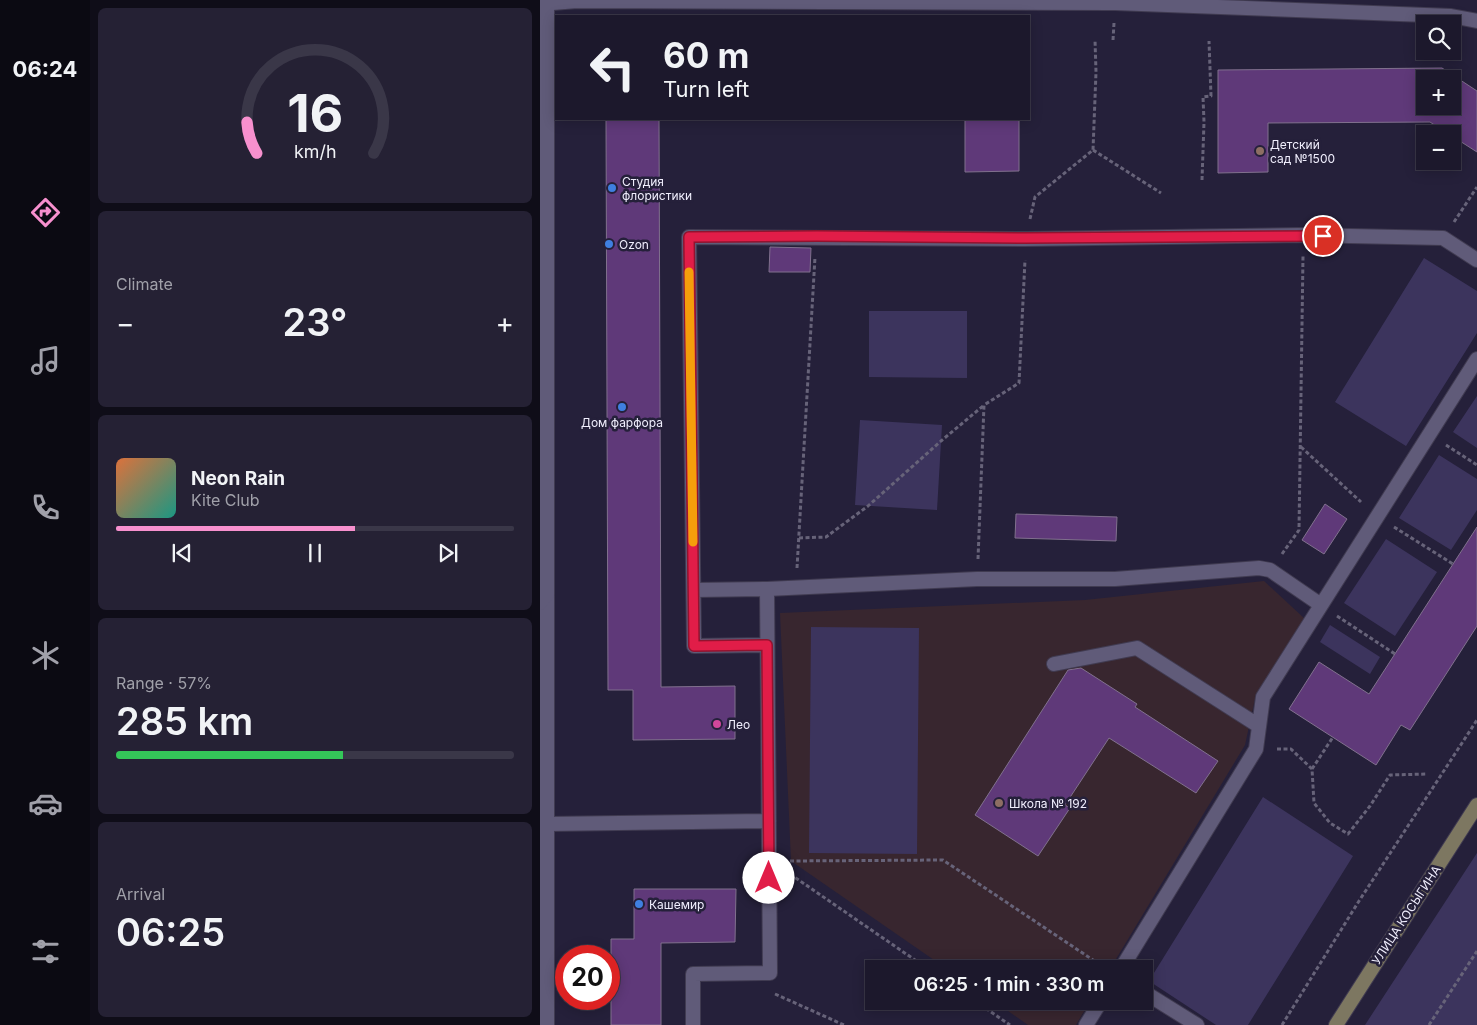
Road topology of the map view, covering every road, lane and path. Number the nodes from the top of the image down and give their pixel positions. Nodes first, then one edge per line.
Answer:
1 (643, 1) edge
2 (545, 3) edge
3 (1477, 21) edge
4 (1095, 40) dead end
5 (1210, 41) dead end
6 (1093, 150) junction
7 (1202, 180) dead end
8 (1477, 187) edge
9 (1161, 193) dead end
10 (817, 236) junction
11 (1303, 236) junction
12 (1026, 238) junction
13 (1443, 238) junction
14 (1477, 260) edge
15 (1477, 359) edge
16 (984, 405) junction
17 (1429, 434) junction
18 (1300, 447) junction
19 (1477, 465) edge
20 (1378, 516) junction
21 (799, 538) junction
22 (1453, 564) dead end
23 (1270, 570) junction
24 (977, 580) junction
25 (796, 588) junction
26 (767, 589) junction
27 (694, 590) junction
28 (544, 598) edge
29 (1321, 605) junction
30 (767, 645) junction
31 (1395, 654) dead end
32 (1054, 664) dead end
33 (1477, 720) edge
34 (735, 723) dead end
35 (750, 723) dead end
36 (1259, 726) junction
37 (1333, 737) dead end
38 (1256, 749) junction
39 (1312, 769) junction
40 (1426, 774) dead end
41 (1477, 805) edge
42 (769, 821) junction
43 (547, 824) junction
44 (769, 860) junction
45 (1477, 951) edge
46 (915, 960) edge
47 (1093, 960) edge
48 (1127, 960) edge
49 (775, 993) dead end
50 (1153, 998) edge
51 (988, 1010) edge
52 (1095, 1010) edge
53 (548, 1025) edge
54 (693, 1025) edge
55 (844, 1025) edge
56 (1010, 1025) edge
57 (1086, 1025) edge
58 (1197, 1025) edge
59 (1282, 1025) edge
60 (1336, 1025) edge
61 (1429, 1025) edge

1 - 2 street
1 - 3 street
2 - 28 street
4 - 6 path
5 - 7 path
6 - 9 path
6 - 12 path
8 - 13 path
10 - 12 street
10 - 21 path
10 - 27 street
11 - 12 street
11 - 13 street
11 - 18 path
12 - 16 path
13 - 14 street
15 - 17 street
16 - 21 path
16 - 24 path
17 - 19 path
17 - 20 street
18 - 20 path
18 - 23 path
20 - 22 path
20 - 29 street
21 - 25 path
23 - 24 street
23 - 29 street
24 - 25 street
25 - 26 street
26 - 27 street
26 - 30 street
27 - 30 street
28 - 43 street
29 - 31 path
29 - 36 street
30 - 42 street
32 - 36 street
33 - 59 path
34 - 35 path
36 - 38 street
37 - 39 path
38 - 39 path
38 - 48 street
39 - 40 path
41 - 60 main road, УЛИЦА КОСЫГИНА
42 - 43 street
42 - 44 street
43 - 53 street
44 - 46 path
44 - 47 path
44 - 54 street
45 - 61 path
49 - 55 path
50 - 58 street
51 - 56 path
52 - 57 street

